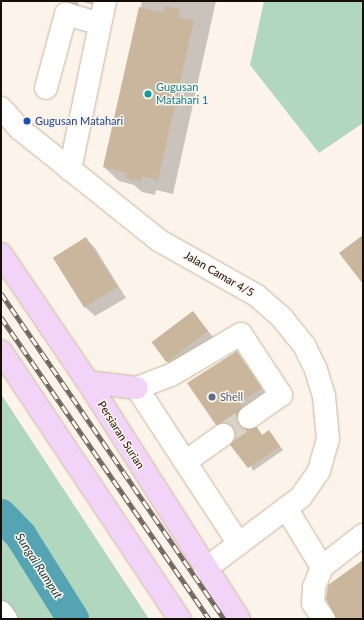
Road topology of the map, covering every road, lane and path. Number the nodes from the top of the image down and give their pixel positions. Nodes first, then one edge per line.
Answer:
1 (105, 1) edge
2 (100, 24) junction
3 (46, 88) dead end
4 (1, 108) edge
5 (70, 170) junction
6 (1, 254) edge
7 (1, 351) edge
8 (88, 382) junction
9 (137, 388) junction
10 (249, 417) tunnel mouth
11 (223, 435) tunnel mouth
12 (185, 462) junction
13 (286, 508) junction
14 (363, 535) edge
15 (240, 544) junction
16 (322, 568) junction
17 (205, 569) junction
18 (1, 612) edge
19 (6, 619) edge
20 (180, 619) edge
21 (239, 619) edge
22 (324, 619) edge

1 - 2 street
2 - 3 street
2 - 5 street
4 - 5 street, Jalan Camar 4/5
5 - 13 street, Jalan Camar 4/5
6 - 8 main road, Persiaran Surian
7 - 20 main road
8 - 9 main road
8 - 17 main road, Persiaran Surian
9 - 10 street
9 - 12 street
11 - 12 street
12 - 15 street
13 - 15 street, Jalan Camar 4/5
13 - 16 street
14 - 16 street
15 - 17 street, Jalan Camar 4/5
16 - 22 street
17 - 21 main road, Persiaran Surian
18 - 19 street

